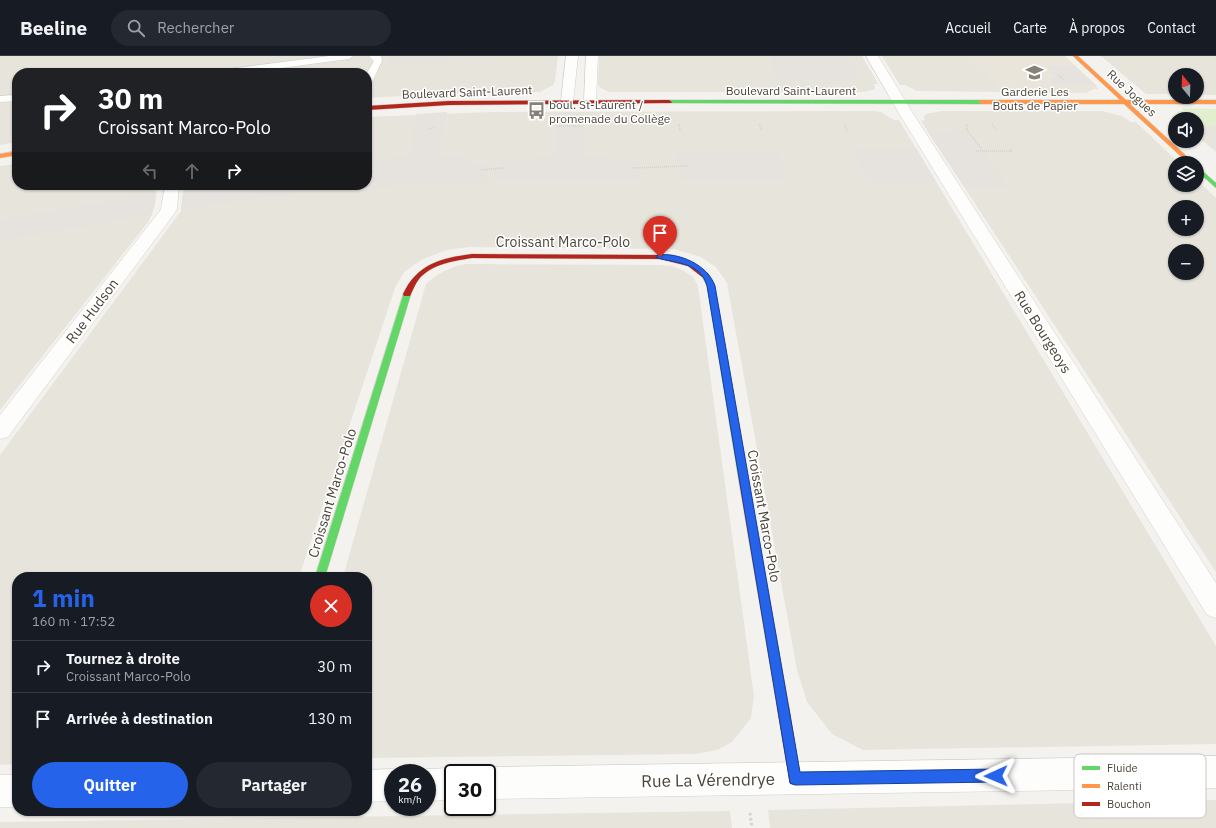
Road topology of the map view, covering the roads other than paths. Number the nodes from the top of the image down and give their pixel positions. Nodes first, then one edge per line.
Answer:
1 (349, 56) edge
2 (373, 56) edge
3 (572, 56) edge
4 (592, 56) edge
5 (872, 56) edge
6 (1075, 56) edge
7 (259, 68) edge
8 (372, 72) edge
9 (12, 98) edge
10 (0, 99) edge
11 (567, 102) junction
12 (590, 102) junction
13 (899, 102) junction
14 (1125, 102) junction
15 (1216, 102) edge
16 (372, 108) edge
17 (12, 154) edge
18 (0, 156) edge
19 (1183, 156) edge
20 (1204, 175) edge
21 (1216, 186) edge
22 (171, 190) edge
23 (0, 431) edge
24 (322, 572) edge
25 (1216, 606) edge
26 (1206, 772) edge
27 (1216, 772) edge
28 (1074, 774) edge
29 (795, 779) junction
30 (496, 784) edge
31 (384, 785) edge
32 (372, 786) edge
33 (12, 791) edge
34 (0, 792) edge

1 - 7 lane
2 - 8 lane
3 - 11 street
4 - 12 street
5 - 13 street, Rue Bourgeoys
6 - 14 street, Rue Jogues
9 - 10 lane
11 - 12 street, Boulevard Saint-Laurent
11 - 16 street, Boulevard Saint-Laurent
12 - 13 street, Boulevard Saint-Laurent
13 - 14 street, Boulevard Saint-Laurent
13 - 25 street, Rue Bourgeoys
14 - 15 street, Boulevard Saint-Laurent
14 - 19 street, Rue Jogues
17 - 18 street
20 - 21 street
22 - 23 street, Rue Hudson
24 - 29 street, Croissant Marco-Polo
26 - 27 street, Rue La Vérendrye
28 - 29 street, Rue La Vérendrye
29 - 30 street, Rue La Vérendrye
31 - 32 street
33 - 34 street

